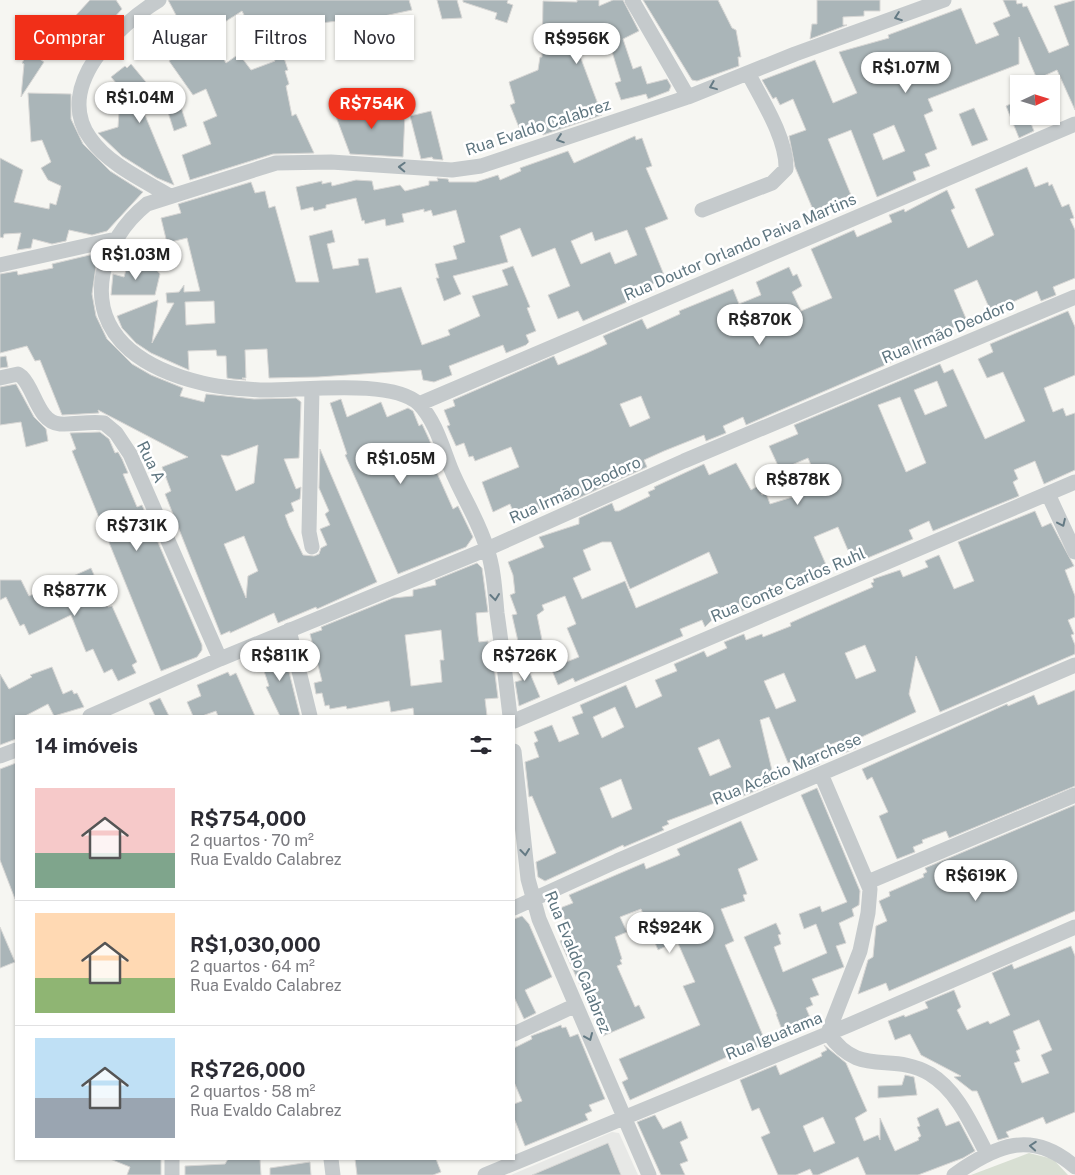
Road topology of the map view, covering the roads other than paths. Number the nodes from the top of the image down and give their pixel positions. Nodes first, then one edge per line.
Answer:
1 (159, 0) edge
2 (632, 0) edge
3 (944, 0) edge
4 (748, 73) junction
5 (688, 97) junction
6 (1075, 124) edge
7 (170, 196) junction
8 (702, 210) dead end
9 (116, 239) junction
10 (0, 265) edge
11 (1075, 297) edge
12 (5, 377) edge
13 (312, 389) junction
14 (419, 404) junction
15 (1075, 482) edge
16 (1048, 494) junction
17 (312, 547) dead end
18 (487, 549) junction
19 (1075, 552) edge
20 (289, 630) junction
21 (220, 659) junction
22 (1075, 665) edge
23 (92, 715) edge
24 (310, 715) edge
25 (510, 715) edge
26 (515, 721) edge
27 (15, 750) edge
28 (0, 756) edge
29 (515, 761) edge
30 (821, 774) junction
31 (1075, 795) edge
32 (868, 882) junction
33 (533, 900) junction
34 (515, 908) edge
35 (1075, 927) edge
36 (576, 1005) junction
37 (828, 1033) junction
38 (515, 1034) edge
39 (623, 1117) junction
40 (987, 1154) junction
41 (172, 1160) edge
42 (331, 1160) edge
43 (1075, 1167) edge
44 (172, 1175) edge
45 (333, 1175) edge
46 (485, 1175) edge
47 (649, 1175) edge
48 (954, 1175) edge

1 - 7 street
2 - 5 street
3 -> 4 street, Rua Evaldo Calabrez
4 -> 5 street, Rua Evaldo Calabrez
4 - 8 street
5 -> 7 street, Rua Evaldo Calabrez
6 - 14 street, Rua Doutor Orlando Paiva Martins
7 - 9 street, Rua Evaldo Calabrez
9 - 10 street
9 - 13 street, Rua Evaldo Calabrez
11 - 18 street, Rua Irmão Deodoro
12 - 21 street, Rua A
13 - 14 street, Rua Evaldo Calabrez
13 - 17 street
14 - 18 street
15 - 16 street, Rua Conte Carlos Ruhl
16 -> 19 street
16 - 26 street, Rua Conte Carlos Ruhl
18 - 20 street, Rua Irmão Deodoro
18 -> 25 street
20 - 21 street, Rua Irmão Deodoro
20 - 24 street
21 - 23 street, Rua Irmão Deodoro
22 - 30 street, Rua Acácio Marchese
27 - 28 street
29 -> 33 street, Rua Evaldo Calabrez
30 - 32 street
30 - 33 street, Rua Acácio Marchese
31 - 32 street
32 - 37 street
33 - 34 street, Rua Acácio Marchese
33 - 36 street, Rua Evaldo Calabrez
35 - 37 street, Rua Iguatama
36 - 38 street
36 -> 39 street, Rua Evaldo Calabrez
37 - 39 street, Rua Iguatama
37 - 40 street
39 - 46 street, Rua Iguatama
39 - 47 street, Rua Evaldo Calabrez
43 -> 40 street
40 - 48 street
41 - 44 street
42 - 45 street

